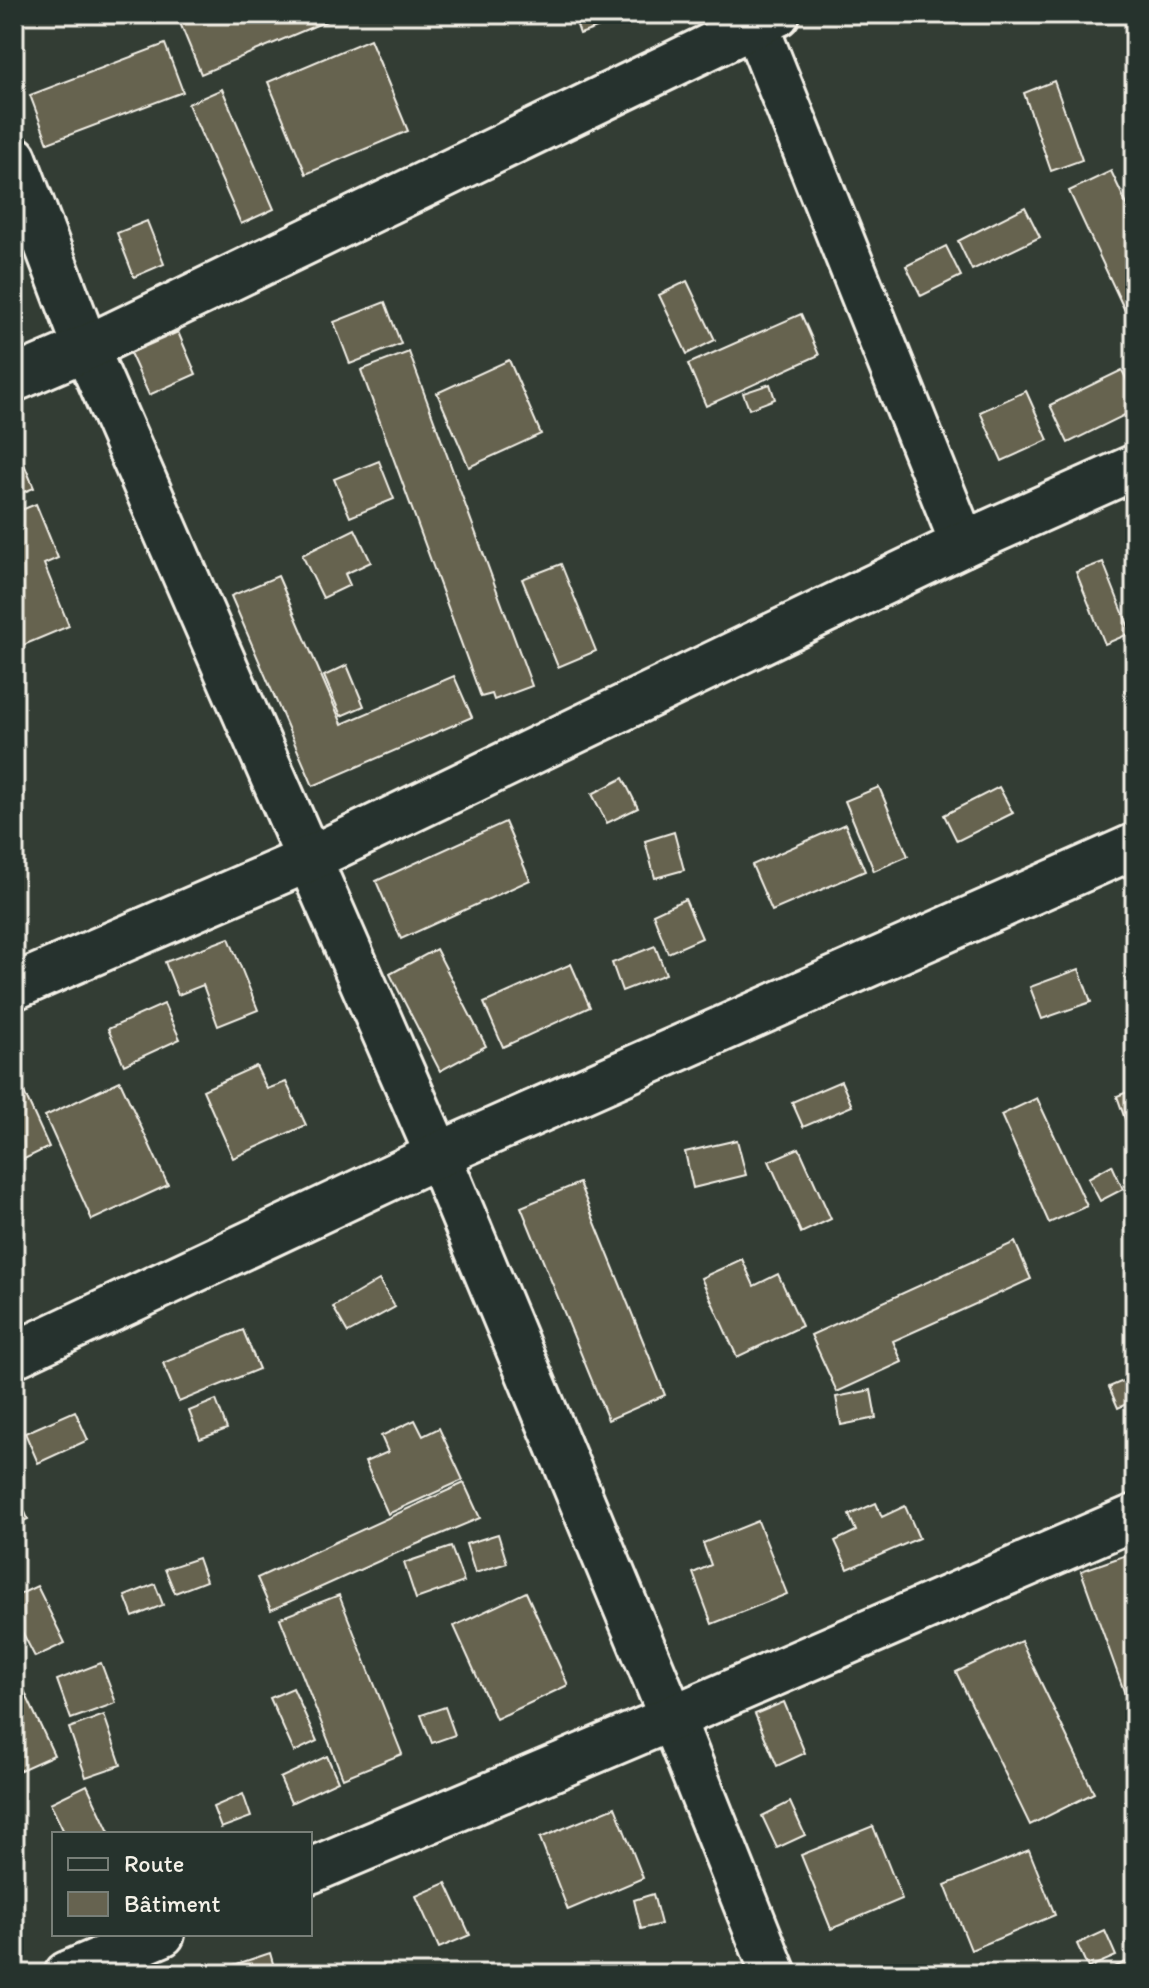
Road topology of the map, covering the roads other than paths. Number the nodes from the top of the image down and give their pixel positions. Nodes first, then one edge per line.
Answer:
1 (761, 17) edge
2 (14, 158) edge
3 (86, 348) junction
4 (14, 379) edge
5 (1135, 467) edge
6 (963, 544) junction
7 (1135, 846) edge
8 (309, 859) junction
9 (14, 987) edge
10 (438, 1155) junction
11 (14, 1355) edge
12 (1135, 1517) edge
13 (672, 1718) junction
14 (312, 1870) edge
15 (157, 1936) edge
16 (67, 1974) edge
17 (774, 1974) edge

1 - 3 street
1 - 6 street
2 - 3 street
3 - 4 street
3 - 8 street
5 - 6 street
6 - 8 street
7 - 10 street
8 - 9 street
8 - 10 street
10 - 11 street
10 - 13 street
12 - 13 street
13 - 14 street
13 - 17 street
15 - 16 street

